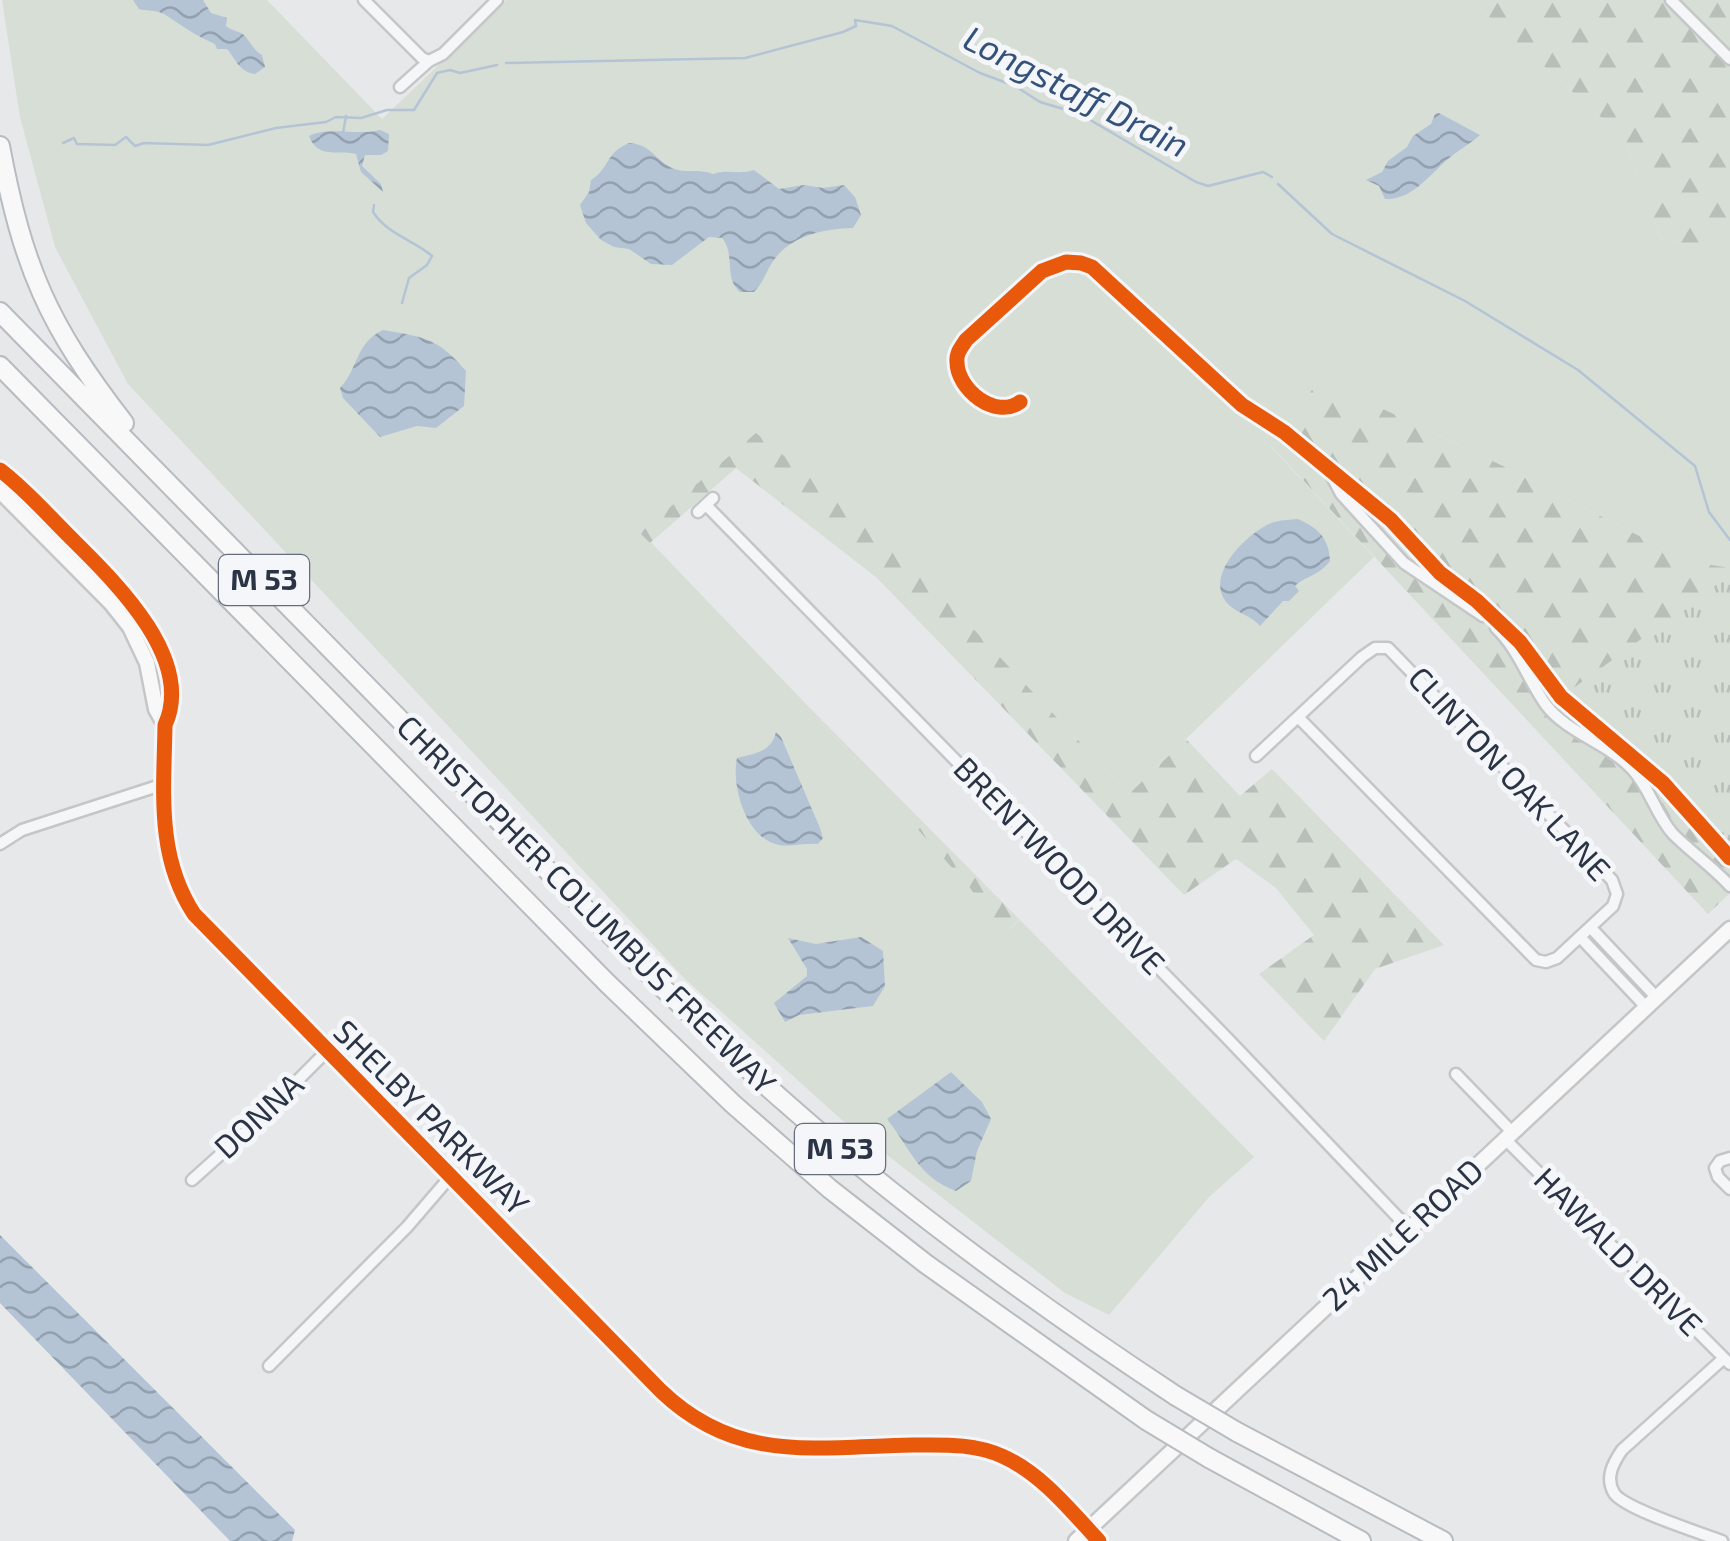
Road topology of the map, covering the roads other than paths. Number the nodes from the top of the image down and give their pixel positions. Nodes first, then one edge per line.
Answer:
1 (364, 0) edge
2 (497, 0) edge
3 (1672, 0) edge
4 (1730, 59) edge
5 (429, 61) junction
6 (400, 87) dead end
7 (0, 146) edge
8 (0, 312) edge
9 (0, 366) edge
10 (0, 384) edge
11 (1020, 402) dead end
12 (0, 470) edge
13 (1330, 472) junction
14 (174, 486) junction
15 (119, 489) junction
16 (0, 492) edge
17 (1368, 499) junction
18 (706, 505) dead end
19 (1357, 512) junction
20 (1479, 607) junction
21 (125, 620) junction
22 (145, 620) junction
23 (1298, 718) junction
24 (164, 724) junction
25 (1256, 756) dead end
26 (1625, 757) junction
27 (164, 784) junction
28 (0, 844) edge
29 (1727, 855) edge
30 (1709, 864) junction
31 (1730, 886) edge
32 (1591, 928) junction
33 (1730, 930) edge
34 (1581, 938) junction
35 (1652, 1003) junction
36 (327, 1051) junction
37 (1456, 1074) dead end
38 (1509, 1137) junction
39 (1730, 1158) edge
40 (450, 1177) junction
41 (192, 1180) dead end
42 (1728, 1184) edge
43 (1409, 1230) junction
44 (1727, 1361) edge
45 (269, 1366) dead end
46 (1088, 1529) junction
47 (1076, 1541) edge
48 (1099, 1541) edge
49 (1361, 1541) edge
50 (1443, 1541) edge
51 (1722, 1541) edge

1 - 5 street
2 - 5 street
3 - 4 street
5 - 6 street
7 - 14 highway
8 - 14 highway, CHRISTOPHER COLUMBUS FREEWAY / M 53
9 - 15 highway, CHRISTOPHER COLUMBUS FREEWAY / M 53
10 - 15 highway
11 - 13 street
12 - 22 street, SHELBY PARKWAY
13 - 17 street
13 - 19 street
14 - 50 highway, CHRISTOPHER COLUMBUS FREEWAY / M 53, bridge
15 - 49 highway, CHRISTOPHER COLUMBUS FREEWAY / M 53, bridge
16 - 21 street, SHELBY PARKWAY
17 - 19 street
17 - 20 street
18 - 43 street, BRENTWOOD DRIVE
19 - 20 street
20 - 26 street
20 - 26 street
21 - 22 street
21 - 24 street, SHELBY PARKWAY
22 - 24 street, SHELBY PARKWAY
23 - 25 street
23 - 32 street, CLINTON OAK LANE
23 - 34 street
24 - 27 street, SHELBY PARKWAY
26 - 29 street
26 - 30 street
27 - 28 street
27 - 36 street, SHELBY PARKWAY
29 - 30 street
30 - 31 street
32 - 34 street
32 - 35 street, CLINTON OAK LANE
33 - 35 street, 24 MILE ROAD
34 - 35 street
35 - 38 street, 24 MILE ROAD
36 - 40 street, SHELBY PARKWAY
36 - 41 street, DONNA
37 - 38 street, HAWALD DRIVE
38 - 43 street, 24 MILE ROAD
38 - 44 street, HAWALD DRIVE
39 - 42 street
40 - 45 street
40 - 46 street, SHELBY PARKWAY
43 - 46 street, 24 MILE ROAD
44 - 51 street
46 - 47 street, 24 MILE ROAD
46 - 48 street, SHELBY PARKWAY

